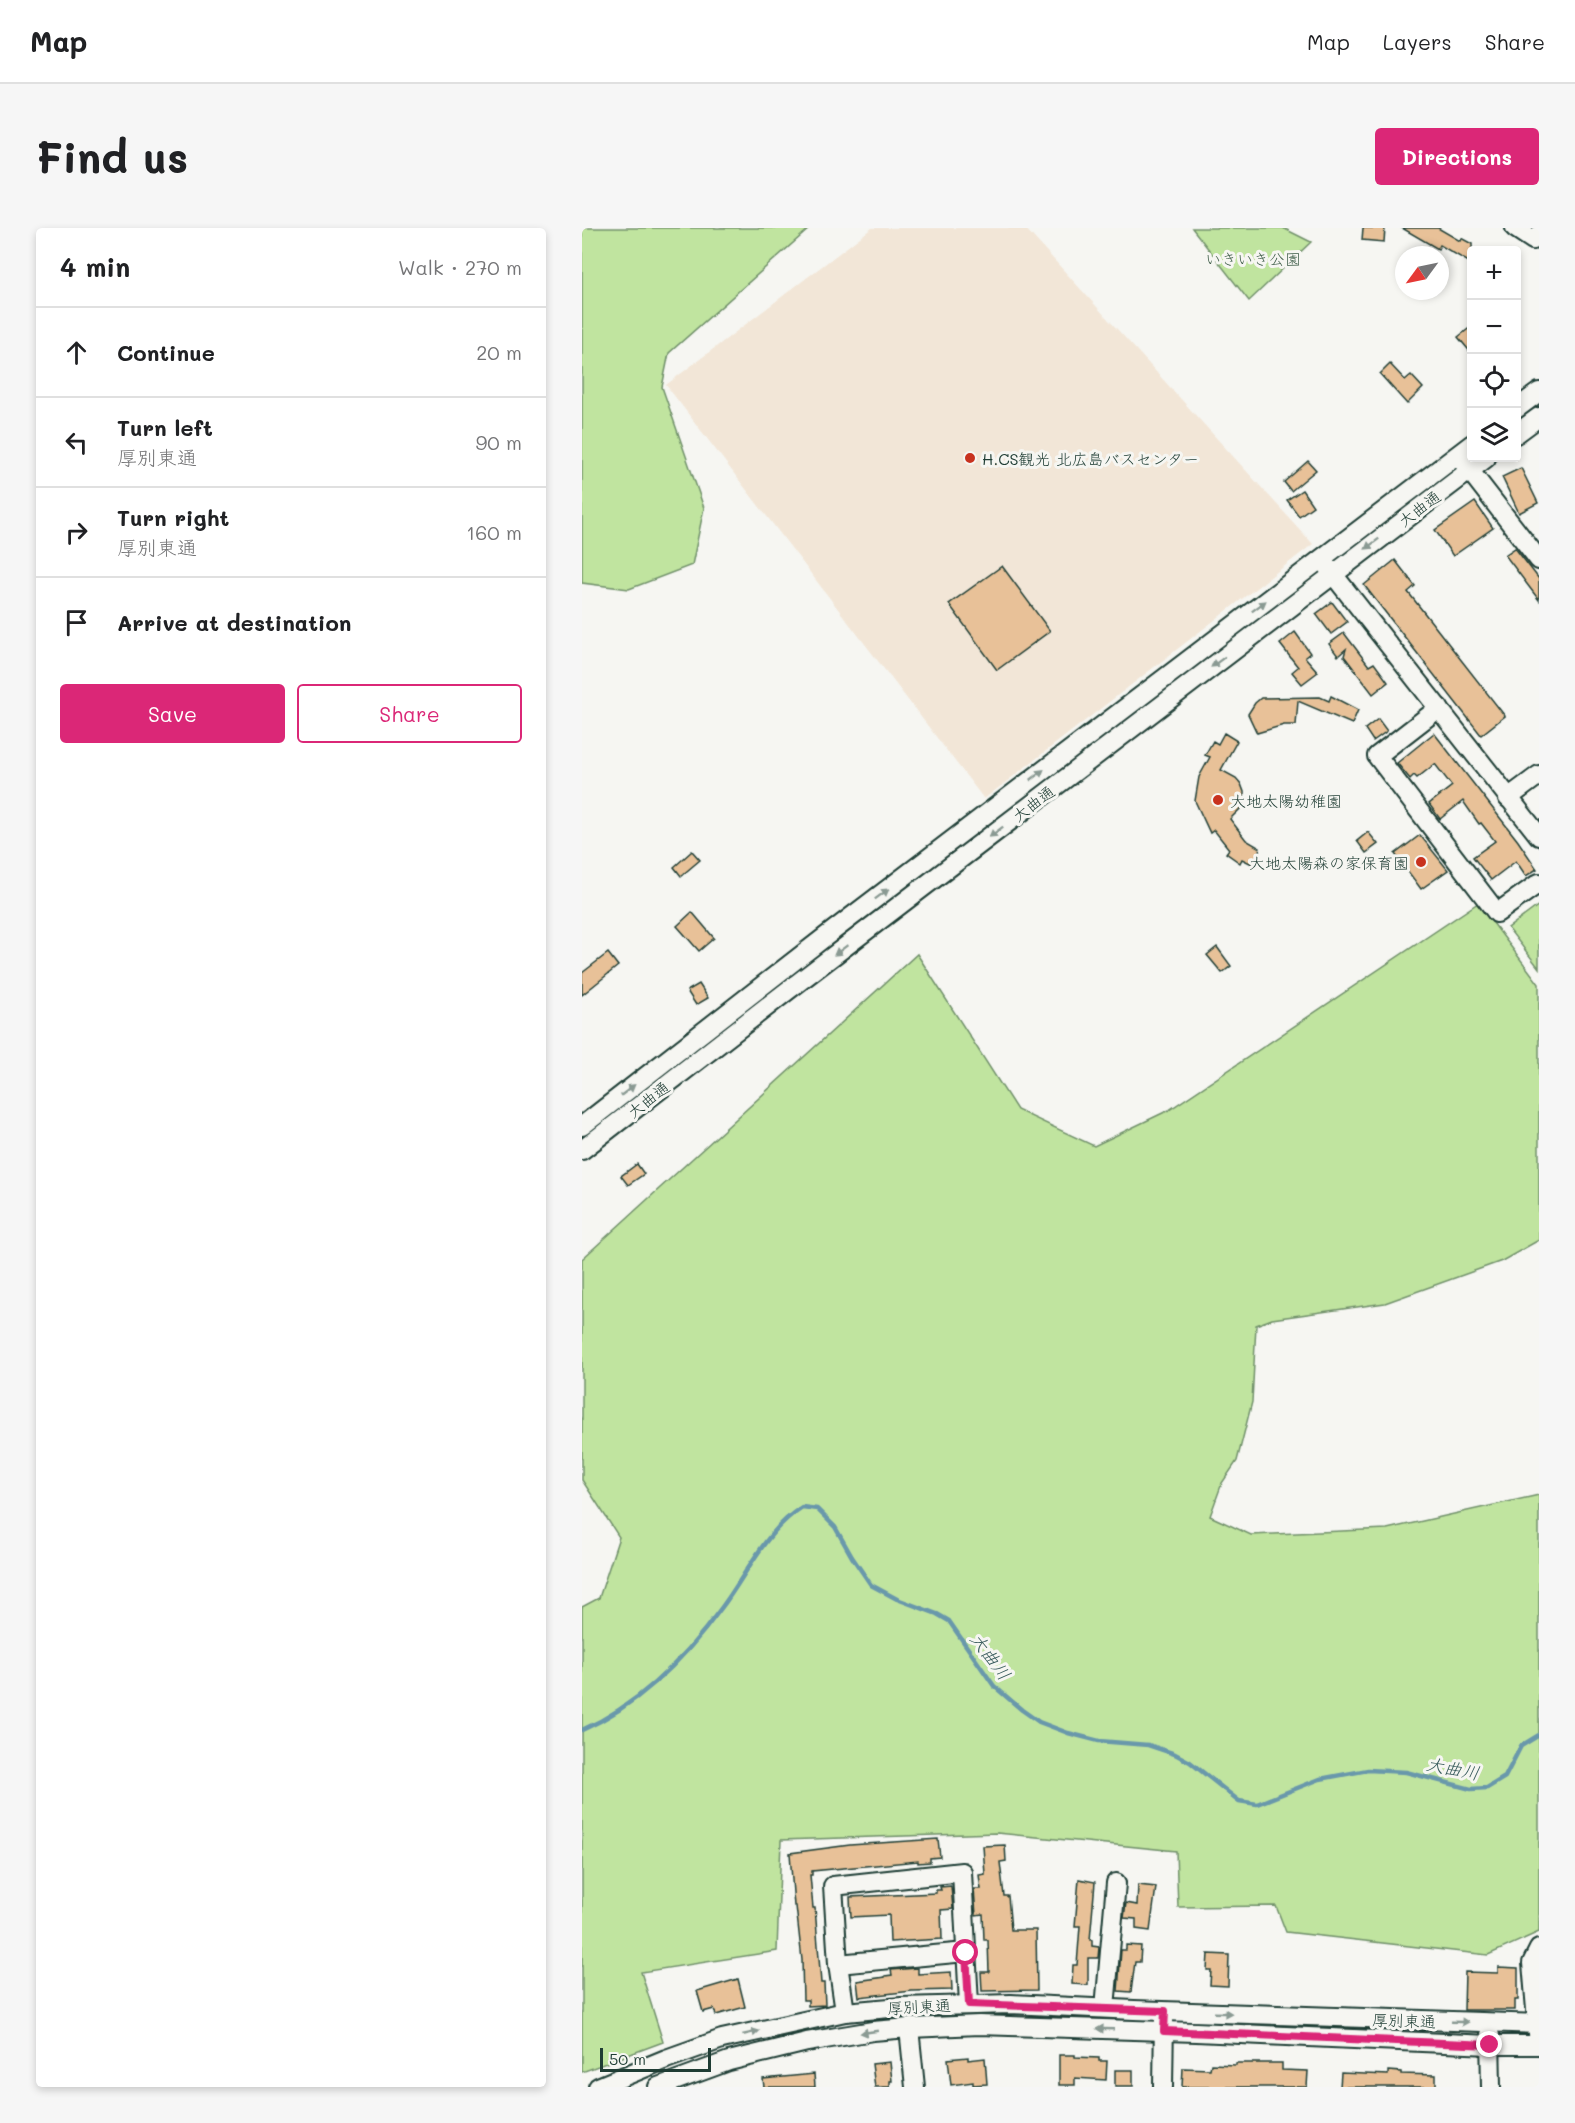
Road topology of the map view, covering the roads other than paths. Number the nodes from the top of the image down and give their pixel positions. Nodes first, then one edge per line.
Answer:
1 (1515, 228) edge
2 (1539, 235) edge
3 (1539, 392) edge
4 (1517, 408) edge
5 (1539, 417) edge
6 (1521, 430) edge
7 (1465, 449) edge
8 (1480, 462) edge
9 (1469, 470) junction
10 (1321, 559) junction
11 (1539, 560) edge
12 (1332, 574) junction
13 (1438, 708) junction
14 (1539, 775) edge
15 (1508, 798) junction
16 (1539, 836) edge
17 (1539, 883) edge
18 (582, 1126) edge
19 (582, 1150) edge
20 (1116, 1883) dead end
21 (1539, 1949) edge
22 (966, 1953) junction
23 (838, 1964) junction
24 (969, 2004) junction
25 (1105, 2008) junction
26 (1165, 2011) junction
27 (845, 2012) junction
28 (1490, 2023) junction
29 (1538, 2025) edge
30 (909, 2028) junction
31 (1164, 2031) junction
32 (722, 2039) junction
33 (1490, 2045) junction
34 (1539, 2045) edge
35 (729, 2061) junction
36 (598, 2087) edge
37 (658, 2087) edge
38 (915, 2087) edge
39 (1163, 2087) edge
40 (1491, 2087) edge

1 - 2 street
3 - 4 street
5 - 6 street
7 - 9 street
7 - 10 street, 大曲通
8 - 9 street, 大曲通
9 - 11 street
9 -> 12 street, 大曲通
10 - 12 street
18 -> 10 street, 大曲通
12 - 13 street
12 -> 19 street, 大曲通
13 - 15 street
13 - 17 street
14 - 15 street
15 - 16 street
20 - 25 street
21 - 29 street
22 - 23 street
22 - 23 street
22 - 24 street
23 - 27 street
24 - 25 street, 厚別東通
24 - 27 street, 厚別東通
25 - 26 street, 厚別東通
26 -> 28 street, 厚別東通
26 - 31 street
32 -> 27 street, 厚別東通
28 - 29 street, 厚別東通
28 - 33 street
29 - 34 street
31 -> 30 street, 厚別東通
30 -> 35 street, 厚別東通
30 - 38 street
31 - 33 street, 厚別東通
31 - 39 street
32 - 35 street
32 - 36 street, 厚別東通
33 - 34 street, 厚別東通
33 - 40 street
35 - 37 street, 厚別東通

